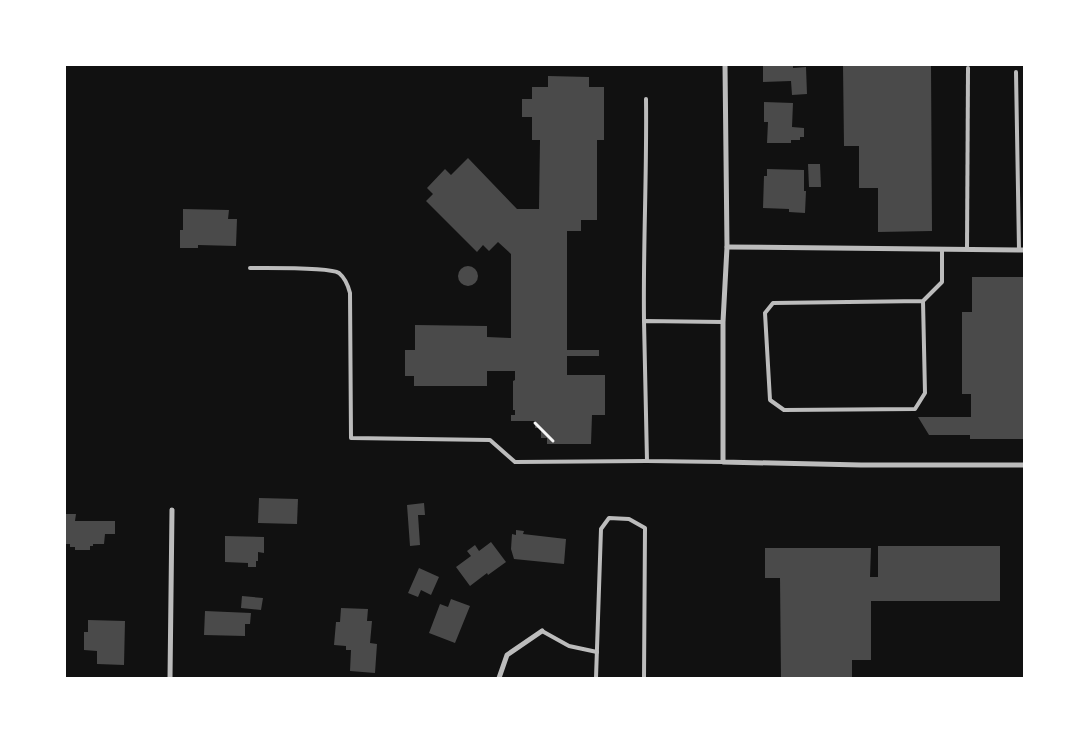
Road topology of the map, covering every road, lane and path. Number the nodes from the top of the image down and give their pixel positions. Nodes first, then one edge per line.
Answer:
1 (725, 65) edge
2 (968, 68) dead end
3 (1016, 72) dead end
4 (646, 99) dead end
5 (1018, 174) junction
6 (1024, 174) edge
7 (727, 247) junction
8 (942, 249) junction
9 (967, 249) junction
10 (1021, 250) edge
11 (250, 268) dead end
12 (923, 301) junction
13 (644, 321) junction
14 (723, 322) junction
15 (536, 423) dead end
16 (553, 441) dead end
17 (647, 461) junction
18 (722, 462) junction
19 (1024, 465) edge
20 (172, 510) dead end
21 (542, 631) joint
22 (597, 652) junction
23 (170, 678) edge
24 (499, 678) edge
25 (596, 678) edge
26 (644, 678) edge

1 - 7 street
2 - 9 lane
3 - 5 lane
4 - 13 lane
5 - 6 lane
5 - 10 lane
7 - 8 street
7 - 14 street
8 - 9 street
8 - 12 lane
9 - 10 street
11 - 17 lane
12 - 12 lane
13 - 14 lane
13 - 17 lane
14 - 18 street
15 - 16 path
17 - 18 lane
18 - 19 street
20 - 23 street
21 - 22 lane
21 - 24 street
22 - 25 lane
22 - 26 lane

